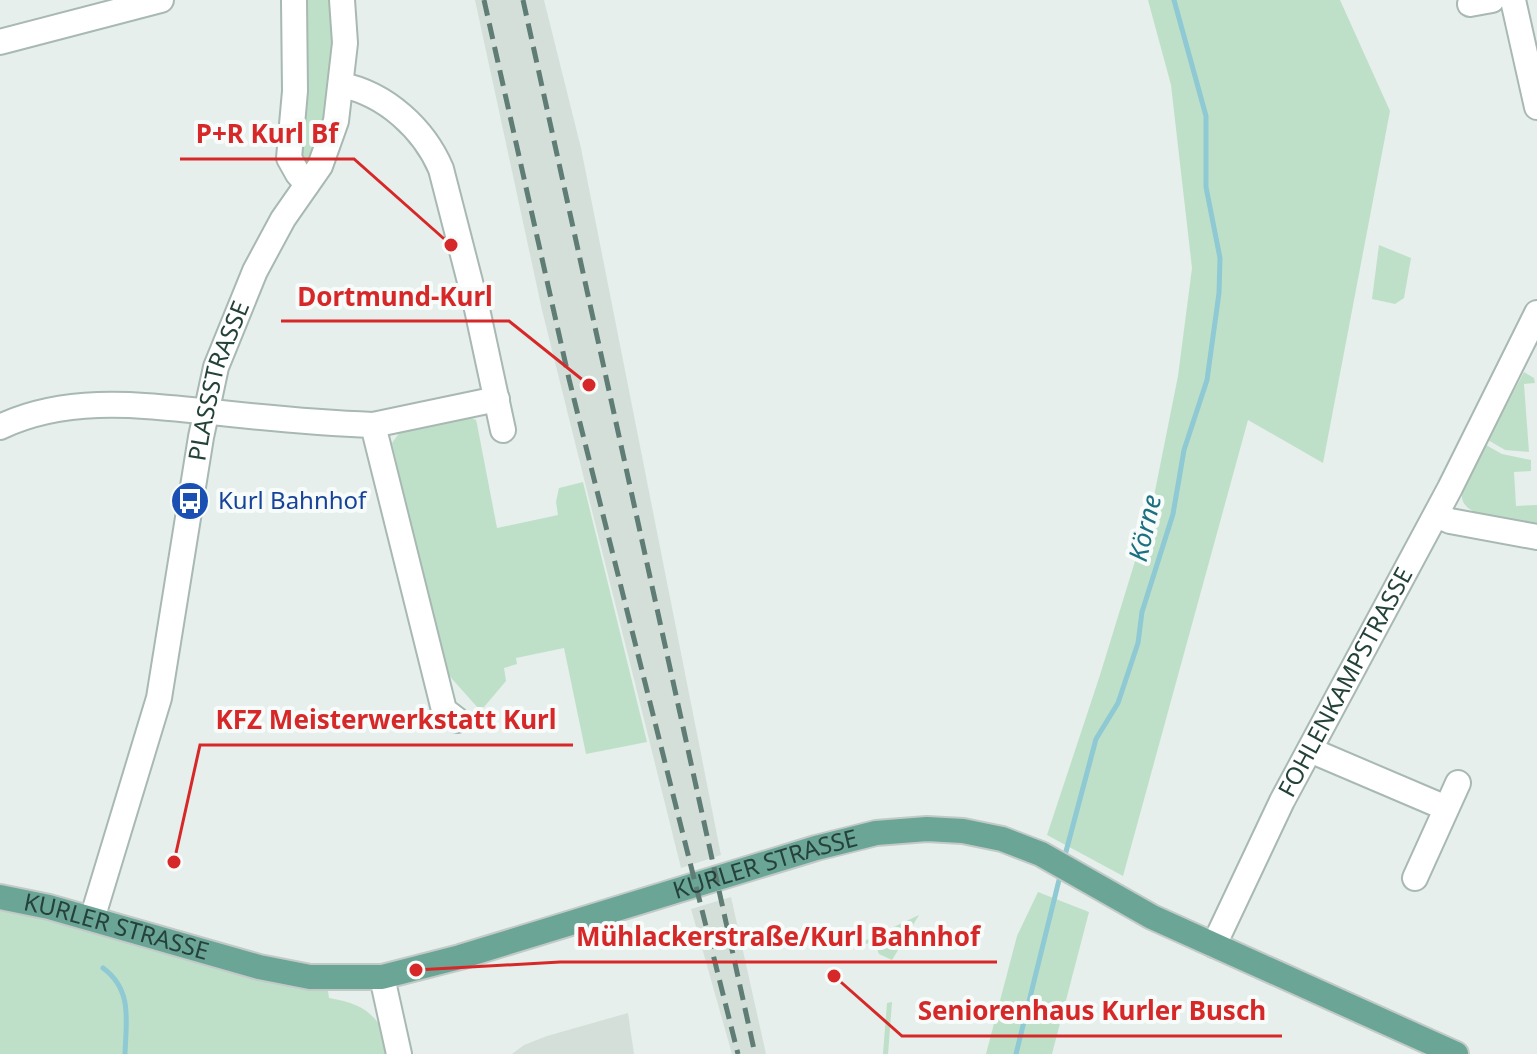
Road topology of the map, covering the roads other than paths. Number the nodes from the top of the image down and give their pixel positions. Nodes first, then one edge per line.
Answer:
1 (161, 0) edge
2 (294, 0) edge
3 (342, 0) edge
4 (1513, 0) edge
5 (1529, 36) edge
6 (0, 42) edge
7 (342, 85) junction
8 (1537, 107) edge
9 (307, 184) junction
10 (1537, 313) edge
11 (497, 399) junction
12 (205, 411) junction
13 (373, 425) junction
14 (0, 427) edge
15 (503, 430) dead end
16 (1436, 515) junction
17 (1537, 537) edge
18 (457, 720) dead end
19 (1310, 750) junction
20 (1458, 783) dead end
21 (1446, 808) junction
22 (1415, 878) dead end
23 (0, 897) edge
24 (92, 919) junction
25 (1214, 945) junction
26 (382, 977) junction
27 (399, 1054) edge
28 (1456, 1054) edge

1 - 6 street
2 - 9 street
3 - 7 street, PLASSSTRASSE
4 - 5 street
5 - 8 street
7 - 9 street, PLASSSTRASSE
7 - 11 street
9 - 12 street, PLASSSTRASSE
10 - 16 street, FOHLENKAMPSTRASSE
11 - 13 street
11 - 15 street
12 - 13 street
12 - 14 street
12 - 24 street, PLASSSTRASSE
13 - 18 street
16 - 17 street
16 - 19 street, FOHLENKAMPSTRASSE
19 - 21 street
19 - 25 street, FOHLENKAMPSTRASSE
20 - 21 street
21 - 22 street
23 - 24 main road, KURLER STRASSE
24 - 26 main road, KURLER STRASSE
25 - 26 main road, KURLER STRASSE
25 - 28 main road, KURLER STRASSE
26 - 27 street

